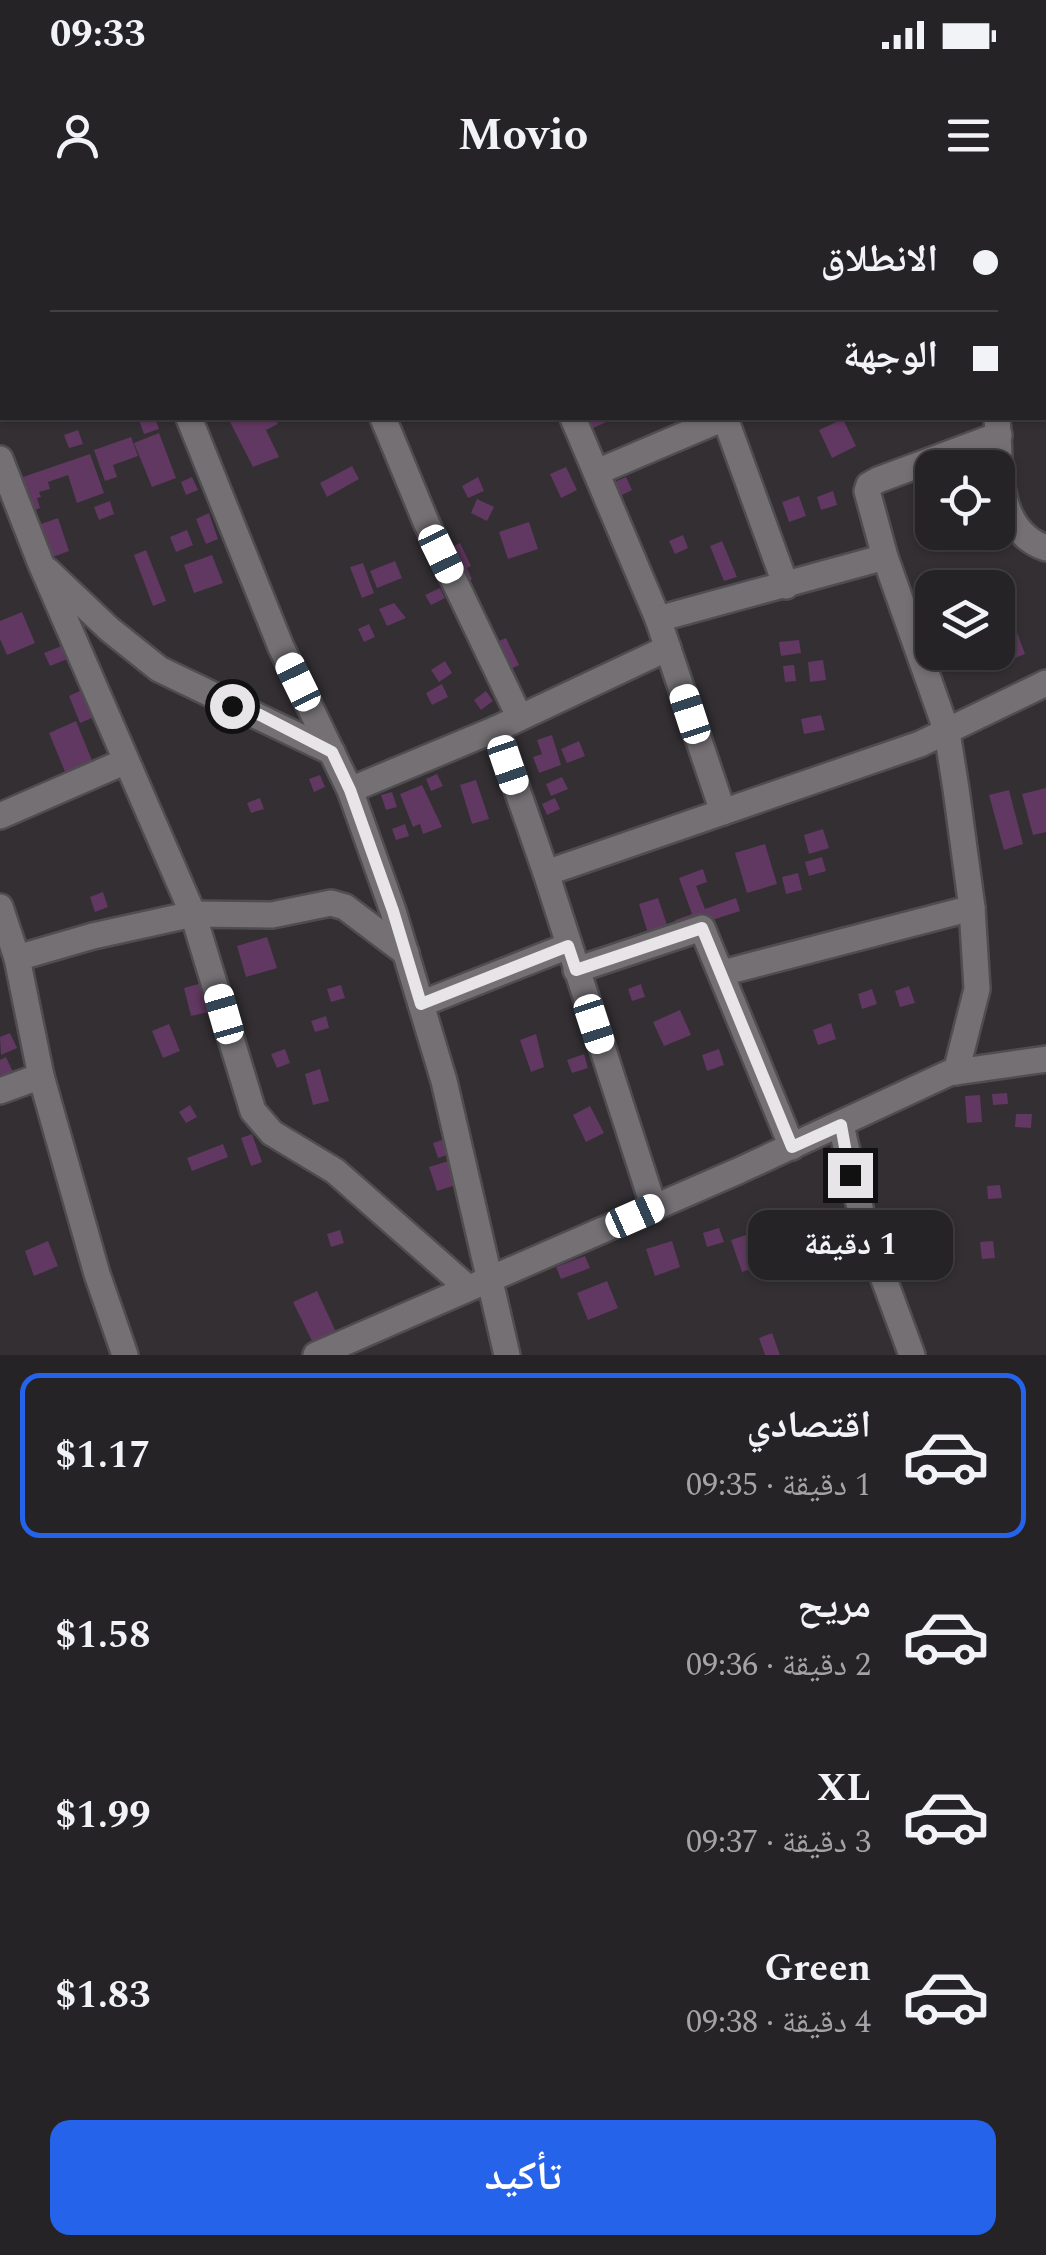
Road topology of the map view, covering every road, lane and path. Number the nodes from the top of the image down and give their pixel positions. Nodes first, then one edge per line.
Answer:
1 (191, 420) edge
2 (384, 420) edge
3 (574, 420) edge
4 (719, 420) edge
5 (725, 420) edge
6 (998, 426) edge
7 (0, 458) edge
8 (597, 472) junction
9 (1046, 548) edge
10 (885, 557) junction
11 (40, 564) junction
12 (786, 586) junction
13 (658, 620) junction
14 (668, 648) junction
15 (1046, 683) edge
16 (519, 716) junction
17 (496, 729) junction
18 (947, 732) junction
19 (332, 752) junction
20 (126, 760) junction
21 (350, 790) junction
22 (722, 812) junction
23 (0, 816) edge
24 (546, 873) junction
25 (0, 907) edge
26 (972, 908) junction
27 (193, 914) junction
28 (406, 953) junction
29 (17, 958) junction
30 (572, 958) junction
31 (722, 973) junction
32 (421, 1004) junction
33 (1046, 1059) edge
34 (956, 1072) junction
35 (40, 1076) junction
36 (0, 1091) edge
37 (841, 1125) junction
38 (792, 1147) junction
39 (654, 1208) junction
40 (480, 1283) junction
41 (369, 1345) edge
42 (124, 1355) edge
43 (316, 1355) edge
44 (507, 1355) edge
45 (912, 1355) edge

1 - 19 street
2 - 16 street
3 - 8 street
4 - 8 street
5 - 12 street
6 - 9 street
6 - 10 street
7 - 11 street
8 - 13 street
10 - 12 street
10 - 18 street
11 - 19 street
11 - 20 street
12 - 13 street
13 - 14 street
14 - 16 street
14 - 22 street
15 - 18 street
16 - 17 street
17 - 21 street
17 - 24 street
18 - 22 street
18 - 26 street
19 - 21 street
20 - 23 street
20 - 27 street
21 - 28 street
22 - 24 street
24 - 30 street
25 - 29 street
26 - 31 street
26 - 34 street
27 - 28 street
27 - 29 street
27 - 40 street
28 - 32 street
29 - 35 street
30 - 31 street
30 - 32 street
30 - 39 street
31 - 38 street
32 - 40 street
33 - 34 street
34 - 37 street
35 - 36 street
35 - 42 street
37 - 38 street
37 - 45 street
38 - 39 street
39 - 40 street
40 - 41 street
40 - 44 street
41 - 43 street

